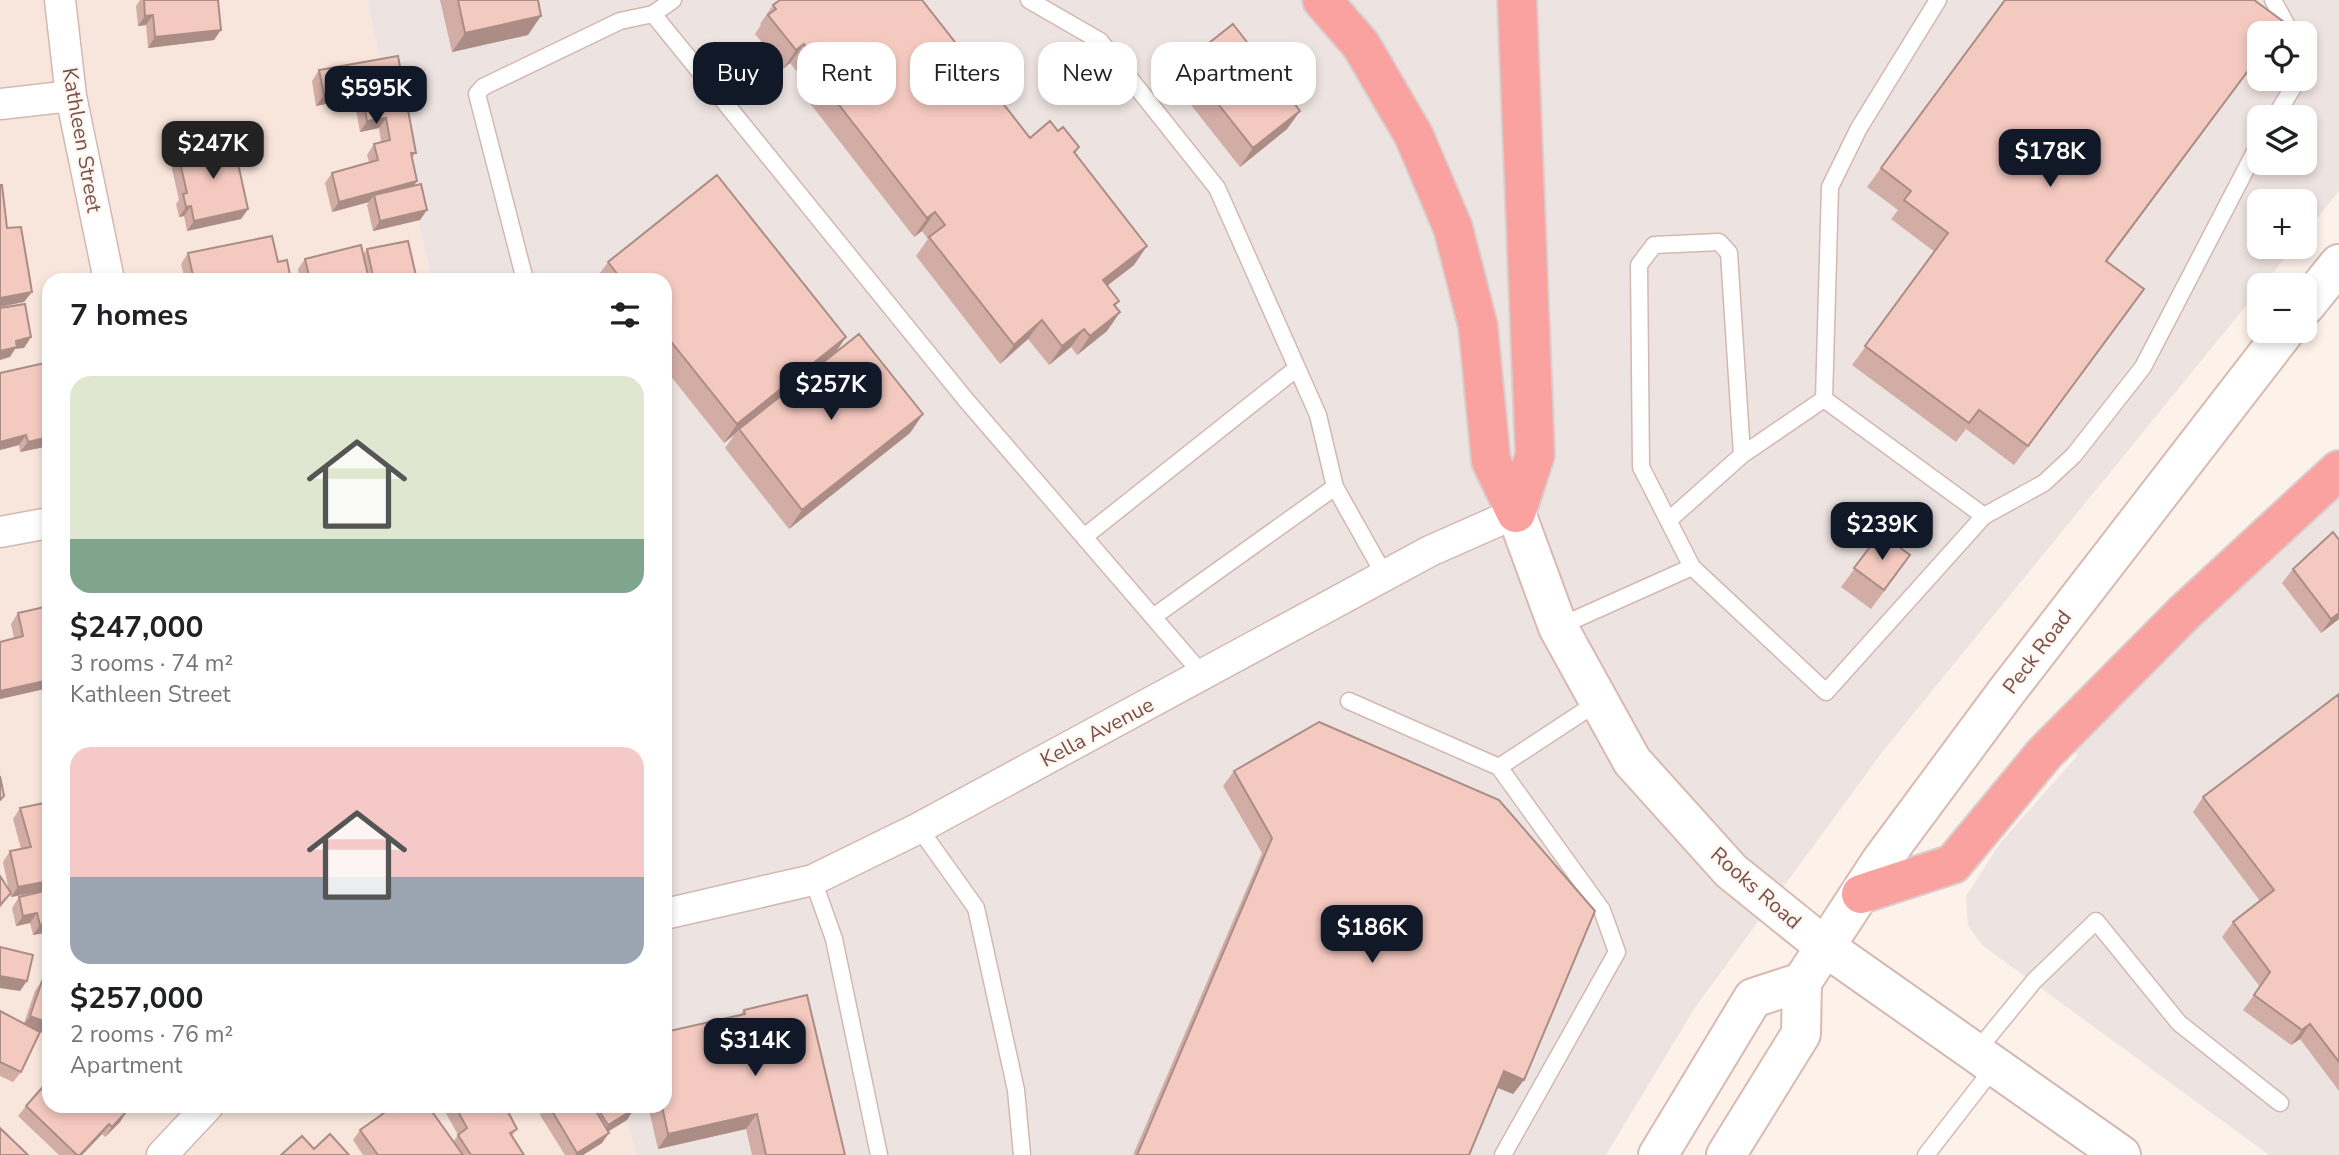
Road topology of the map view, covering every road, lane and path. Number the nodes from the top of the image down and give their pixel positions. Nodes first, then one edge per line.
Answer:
1 (60, 0) edge
2 (673, 0) edge
3 (1029, 0) edge
4 (1322, 0) edge
5 (1517, 0) edge
6 (1938, 0) edge
7 (2273, 0) edge
8 (653, 15) junction
9 (2284, 21) edge
10 (71, 96) junction
11 (0, 104) edge
12 (2247, 167) edge
13 (2339, 264) edge
14 (108, 273) edge
15 (523, 273) edge
16 (2317, 291) edge
17 (2276, 343) edge
18 (1297, 368) junction
19 (1824, 399) junction
20 (1742, 455) junction
21 (2339, 471) edge
22 (1335, 487) junction
23 (1516, 513) junction
24 (1984, 516) junction
25 (1668, 520) junction
26 (42, 524) edge
27 (0, 532) edge
28 (1084, 537) junction
29 (1692, 567) junction
30 (1385, 576) junction
31 (1153, 617) junction
32 (1558, 627) junction
33 (1203, 675) junction
34 (1349, 701) dead end
35 (1598, 702) junction
36 (1499, 767) junction
37 (919, 828) junction
38 (813, 880) junction
39 (1861, 894) junction
40 (672, 912) edge
41 (1824, 946) junction
42 (1802, 982) junction
43 (1985, 1060) junction
44 (2280, 1104) dead end
45 (201, 1113) edge
46 (162, 1155) edge
47 (879, 1155) edge
48 (1022, 1155) edge
49 (1503, 1155) edge
50 (1658, 1155) edge
51 (1726, 1155) edge
52 (1926, 1155) edge
53 (2121, 1155) edge

1 - 10 street, Kathleen Street
2 - 8 lane
3 - 18 lane
4 - 23 highway
5 - 23 highway
6 - 19 lane
7 - 9 lane
8 - 15 lane
8 - 28 lane
10 - 11 street
10 - 14 street, Kathleen Street
12 - 24 lane
13 - 16 main road
17 - 39 main road, Peck Road
18 - 22 lane
18 - 28 lane
19 - 20 lane
19 - 24 lane
20 - 25 lane
20 - 25 lane
21 - 39 highway
22 - 30 lane
22 - 31 lane
23 - 30 street, Kella Avenue
23 - 32 main road, Rooks Road
24 - 29 lane
25 - 29 lane
26 - 27 street
28 - 31 lane
29 - 32 lane
30 - 33 street, Kella Avenue
31 - 33 lane
32 - 35 main road, Rooks Road
33 - 37 street, Kella Avenue
34 - 36 lane
35 - 36 lane
35 - 41 main road, Rooks Road
36 - 49 lane
37 - 38 street, Kella Avenue
37 - 48 lane
38 - 40 street, Kella Avenue
38 - 47 lane
39 - 41 main road, Peck Road
41 - 42 main road, Peck Road
41 - 43 main road, Rooks Road
42 - 50 main road
42 - 51 main road
43 - 44 lane
43 - 52 lane
43 - 53 main road, Rooks Road
45 - 46 street

